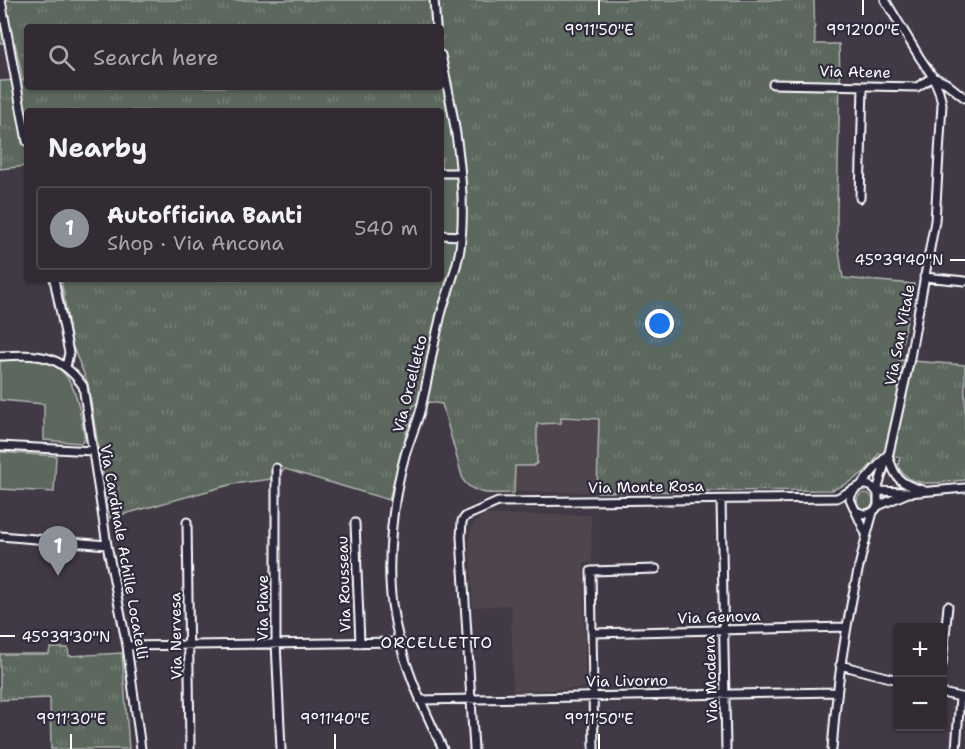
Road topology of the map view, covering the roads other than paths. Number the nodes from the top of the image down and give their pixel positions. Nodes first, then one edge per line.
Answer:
1 (1, 0) edge
2 (434, 0) edge
3 (885, 0) edge
4 (436, 24) edge
5 (444, 69) edge
6 (933, 77) junction
7 (773, 84) dead end
8 (863, 86) junction
9 (965, 98) edge
10 (24, 125) edge
11 (444, 173) edge
12 (459, 173) junction
13 (860, 198) dead end
14 (444, 235) edge
15 (461, 236) junction
16 (924, 277) junction
17 (965, 281) edge
18 (55, 282) edge
19 (0, 356) edge
20 (66, 367) junction
21 (0, 446) edge
22 (93, 451) junction
23 (888, 455) junction
24 (276, 468) dead end
25 (857, 487) junction
26 (965, 488) edge
27 (877, 491) junction
28 (932, 492) junction
29 (908, 493) junction
30 (837, 498) junction
31 (721, 500) junction
32 (876, 509) junction
33 (856, 511) junction
34 (187, 522) dead end
35 (355, 523) dead end
36 (866, 534) junction
37 (0, 536) edge
38 (106, 545) junction
39 (656, 569) dead end
40 (948, 606) dead end
41 (946, 623) edge
42 (847, 627) junction
43 (723, 630) junction
44 (592, 633) junction
45 (276, 642) junction
46 (400, 642) junction
47 (360, 643) junction
48 (190, 645) junction
49 (127, 646) junction
50 (840, 665) junction
51 (893, 679) edge
52 (836, 692) junction
53 (725, 693) junction
54 (947, 694) edge
55 (593, 695) junction
56 (962, 698) edge
57 (471, 699) junction
58 (420, 700) junction
59 (141, 749) edge
60 (190, 749) edge
61 (281, 749) edge
62 (443, 749) edge
63 (474, 749) edge
64 (594, 749) edge
65 (726, 749) edge
66 (832, 749) edge
67 (957, 749) edge

1 - 10 street
2 - 4 street
3 - 6 street
5 - 12 street, Via Orcelletto
6 - 8 street, Via Atene
6 - 9 street
6 - 16 street, Via San Vitale
7 - 8 street, Via Atene
8 - 13 street
11 - 12 street
12 - 15 street, Via Orcelletto
14 - 15 street
15 - 46 street, Via Orcelletto
16 - 17 street
16 - 23 street, Via San Vitale
18 - 20 street
19 - 20 street
20 - 22 street, Via Cardinale Achille Locatelli
21 - 22 street
22 - 38 street, Via Cardinale Achille Locatelli
23 - 25 street, Via San Vitale
23 - 27 street, Via San Vitale
23 - 28 street
24 - 45 street, Via Piave
25 - 27 street
25 - 30 street, Via Monte Rosa
25 - 33 street
26 - 28 street
27 - 29 street
27 - 32 street
28 - 29 street
29 - 32 street
30 - 31 street, Via Monte Rosa
30 - 33 street
31 - 43 street, Via Modena
31 - 57 street, Via Monte Rosa
32 - 33 street
32 - 36 street
33 - 36 street
34 - 48 street, Via Nervesa
35 - 47 street, Via Rousseau
36 - 42 street
37 - 38 street
38 - 49 street, Via Cardinale Achille Locatelli
39 - 44 street
40 - 41 street
42 - 43 street, Via Genova
42 - 50 street
43 - 44 street, Via Genova
43 - 53 street, Via Modena
44 - 55 street
45 - 47 street
45 - 48 street
45 - 61 street, Via Piave
46 - 47 street
46 - 58 street, Via Orcelletto
48 - 49 street
48 - 60 street, Via Nervesa
49 - 59 street, Via Cardinale Achille Locatelli
50 - 51 street
50 - 52 street
52 - 53 street, Via Livorno
52 - 66 street
53 - 55 street, Via Livorno
53 - 65 street, Via Modena
54 - 56 street
55 - 57 street, Via Livorno
55 - 64 street
56 - 67 street
57 - 58 street, Via Livorno
57 - 63 street
58 - 62 street, Via Orcelletto

